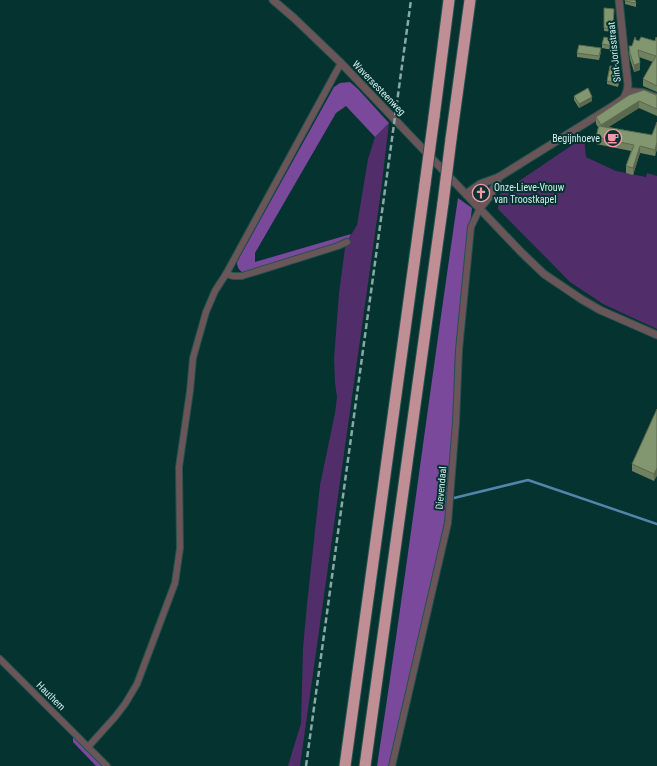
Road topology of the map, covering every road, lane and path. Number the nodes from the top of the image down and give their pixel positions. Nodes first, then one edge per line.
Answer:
1 (273, 0) edge
2 (449, 0) edge
3 (470, 0) edge
4 (620, 0) edge
5 (341, 63) junction
6 (627, 91) junction
7 (657, 97) edge
8 (499, 177) junction
9 (466, 194) junction
10 (480, 208) junction
11 (347, 242) dead end
12 (226, 274) junction
13 (657, 334) edge
14 (0, 659) edge
15 (88, 747) junction
16 (107, 766) edge
17 (345, 766) edge
18 (365, 766) edge
19 (392, 766) edge

1 - 5 street, Waversesteenweg
2 - 17 highway, bridge
3 - 18 highway, bridge
4 - 6 street, Sint-Jorisstraat
5 - 9 street, Waversesteenweg
5 - 12 street
6 - 7 street
6 - 8 street, Sint-Jorisstraat
8 - 9 street, Sint-Jorisstraat
8 - 10 street
9 - 10 street, Waversesteenweg
10 - 13 street, Waversesteenweg
10 - 19 street, Dievendaal
11 - 12 street
12 - 15 street
14 - 15 street, Hauthem
15 - 16 street, Hauthem

